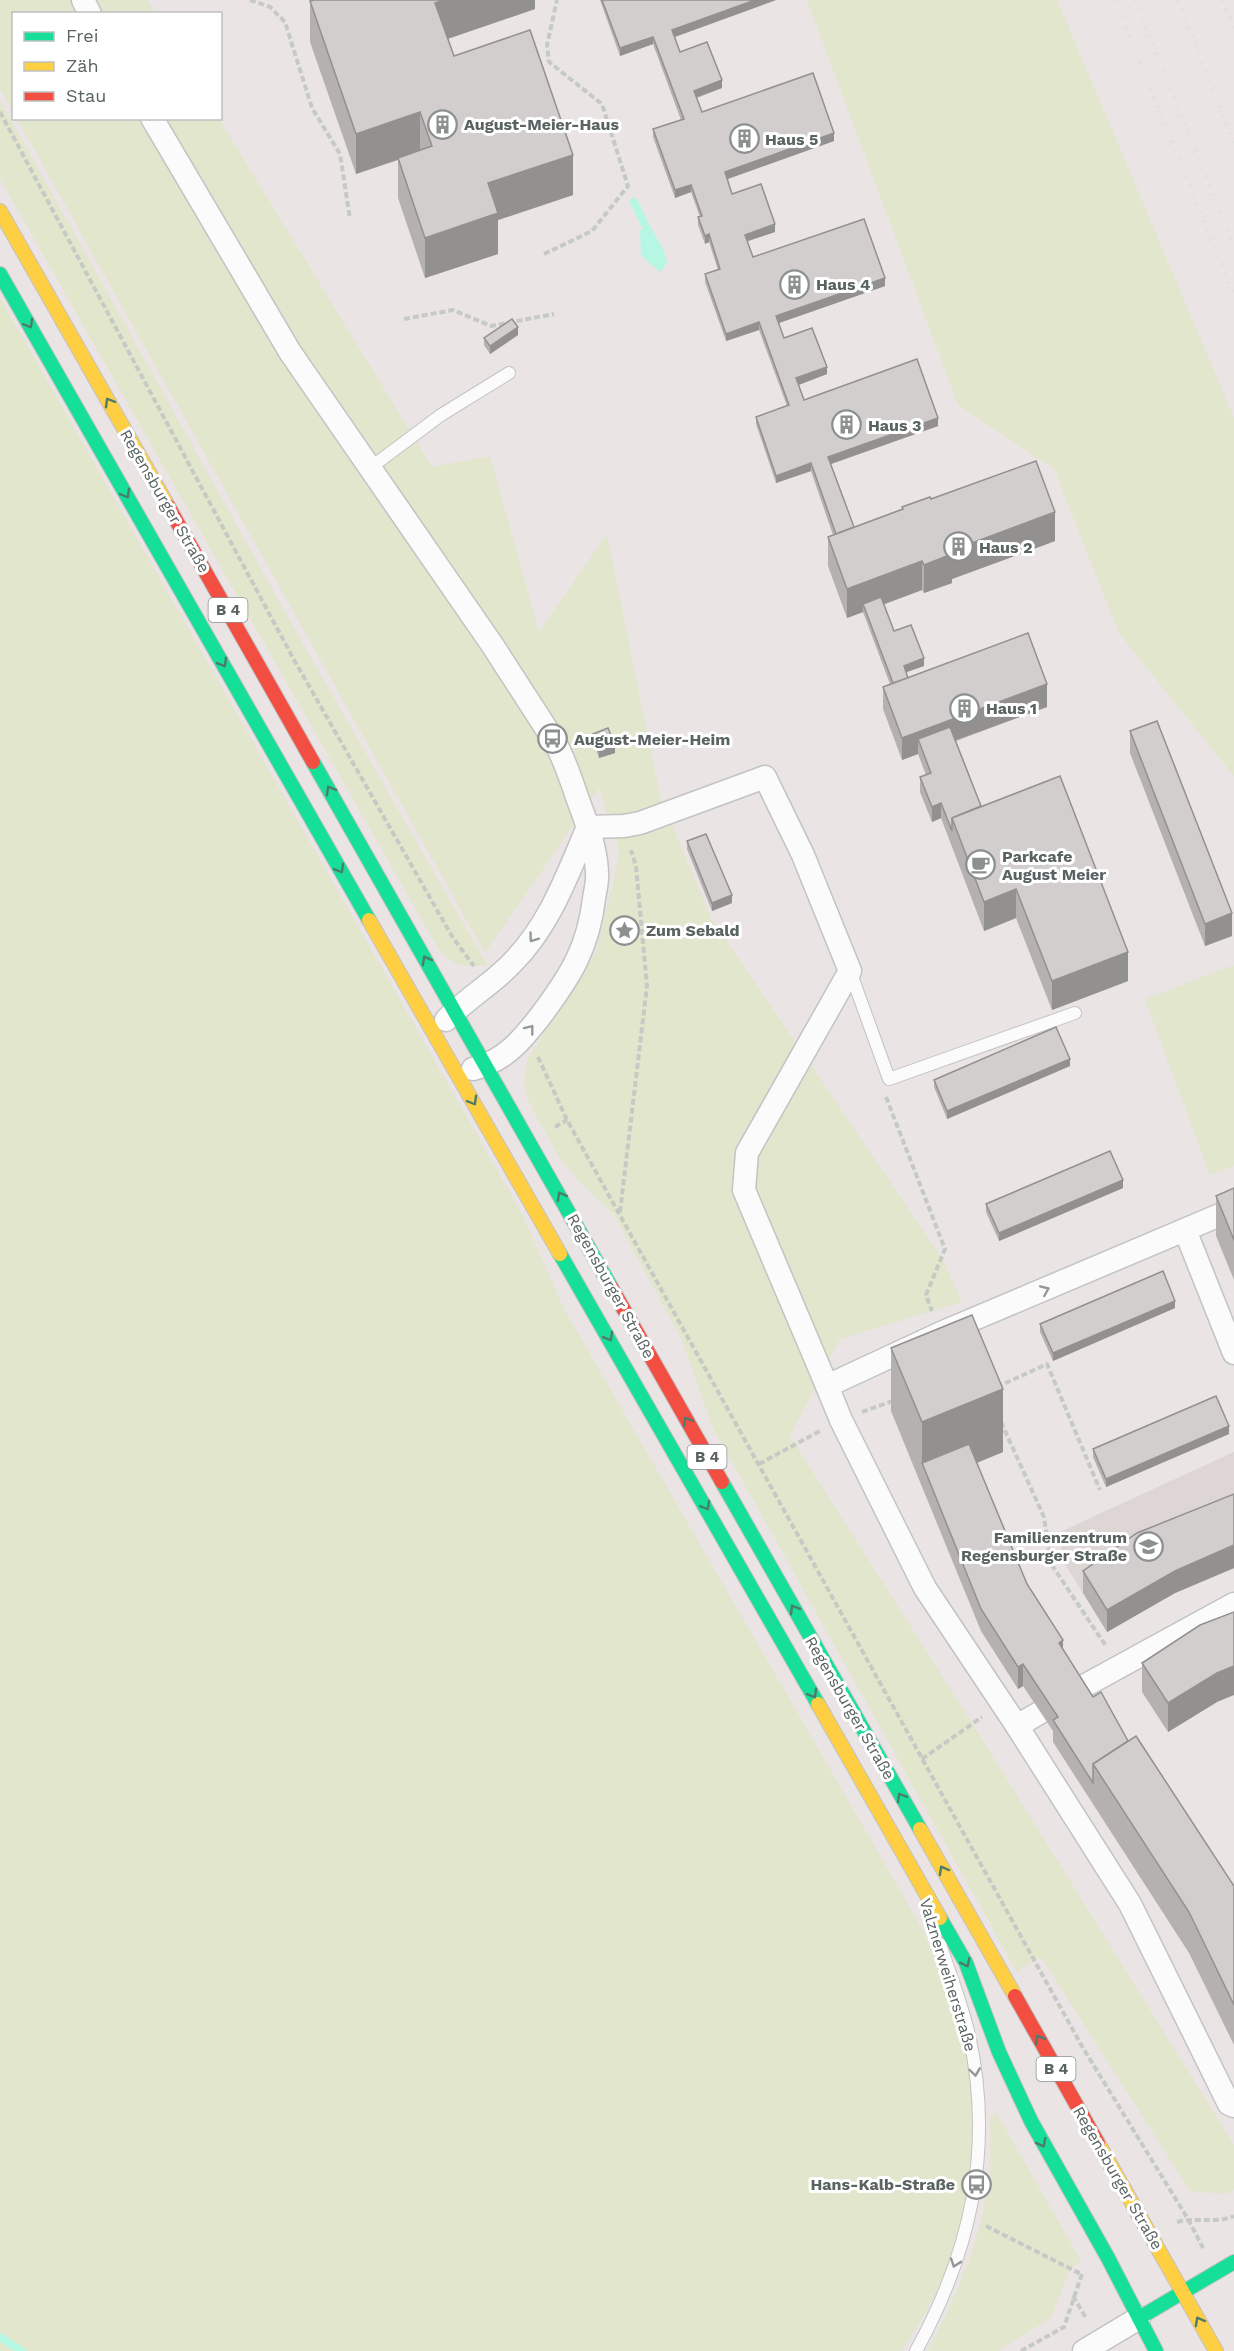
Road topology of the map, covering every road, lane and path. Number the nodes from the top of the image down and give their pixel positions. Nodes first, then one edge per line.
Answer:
1 (250, 0) edge
2 (557, 0) edge
3 (0, 112) edge
4 (153, 120) edge
5 (0, 211) edge
6 (350, 219) dead end
7 (544, 254) dead end
8 (0, 274) edge
9 (554, 314) dead end
10 (404, 319) dead end
11 (509, 373) dead end
12 (370, 468) junction
13 (624, 826) junction
14 (588, 827) junction
15 (850, 971) junction
16 (487, 984) junction
17 (455, 1011) junction
18 (1075, 1013) dead end
19 (434, 1032) junction
20 (525, 1035) junction
21 (486, 1066) junction
22 (457, 1073) junction
23 (889, 1079) junction
24 (1234, 1209) edge
25 (620, 1214) junction
26 (1185, 1230) junction
27 (941, 1333) junction
28 (1234, 1353) edge
29 (827, 1386) junction
30 (996, 1388) edge
31 (897, 1399) edge
32 (997, 1413) edge
33 (841, 1420) junction
34 (759, 1464) junction
35 (1100, 1490) dead end
36 (1234, 1604) edge
37 (1120, 1667) junction
38 (1075, 1691) edge
39 (1003, 1705) junction
40 (1041, 1712) edge
41 (1017, 1726) junction
42 (923, 1758) junction
43 (890, 1777) junction
44 (917, 1875) junction
45 (1234, 2106) edge
46 (1234, 2216) edge
47 (968, 2221) junction
48 (1234, 2262) edge
49 (1082, 2274) dead end
50 (1182, 2291) junction
51 (1073, 2296) dead end
52 (1086, 2318) dead end
53 (1139, 2318) junction
54 (916, 2351) edge
55 (1084, 2351) edge
56 (1156, 2351) edge
57 (1216, 2351) edge

1 - 6 path
2 - 7 path
3 - 16 path
4 - 12 street
17 -> 5 main road, Regensburger Straße / B 4
8 -> 19 main road, B 4
9 - 10 path
11 - 12 lane
12 - 14 street
13 - 14 street
13 - 15 street
13 - 25 path
14 -> 16 street
20 -> 14 street
15 - 23 lane
15 - 29 street
16 - 17 street
17 - 19 street
17 - 21 main road, Regensburger Straße / B 4
18 - 23 lane
19 - 22 main road, B 4
20 - 21 street
20 - 25 path
21 - 22 street
43 -> 21 main road, Regensburger Straße / B 4
22 -> 44 main road, B 4
23 - 27 path
24 - 26 street
25 - 34 path
27 -> 26 street
26 - 28 street
27 - 29 street
29 - 33 street
30 - 35 path
31 - 33 path
32 - 37 path
33 - 34 path
33 - 39 street
34 - 42 path
36 - 37 street
37 - 38 street
39 - 41 street
39 - 42 path
40 - 41 street
41 - 45 street
42 - 43 path
42 - 46 path
50 -> 43 main road, Regensburger Straße / B 4
44 -> 47 lane, Valznerweiherstraße
44 -> 53 main road, B 4
47 - 49 path
47 -> 54 lane, Valznerweiherstraße
48 - 50 main road
50 - 53 main road
57 -> 50 main road, Regensburger Straße / B 4
51 - 52 path
53 - 55 street
53 - 56 main road, B 4

